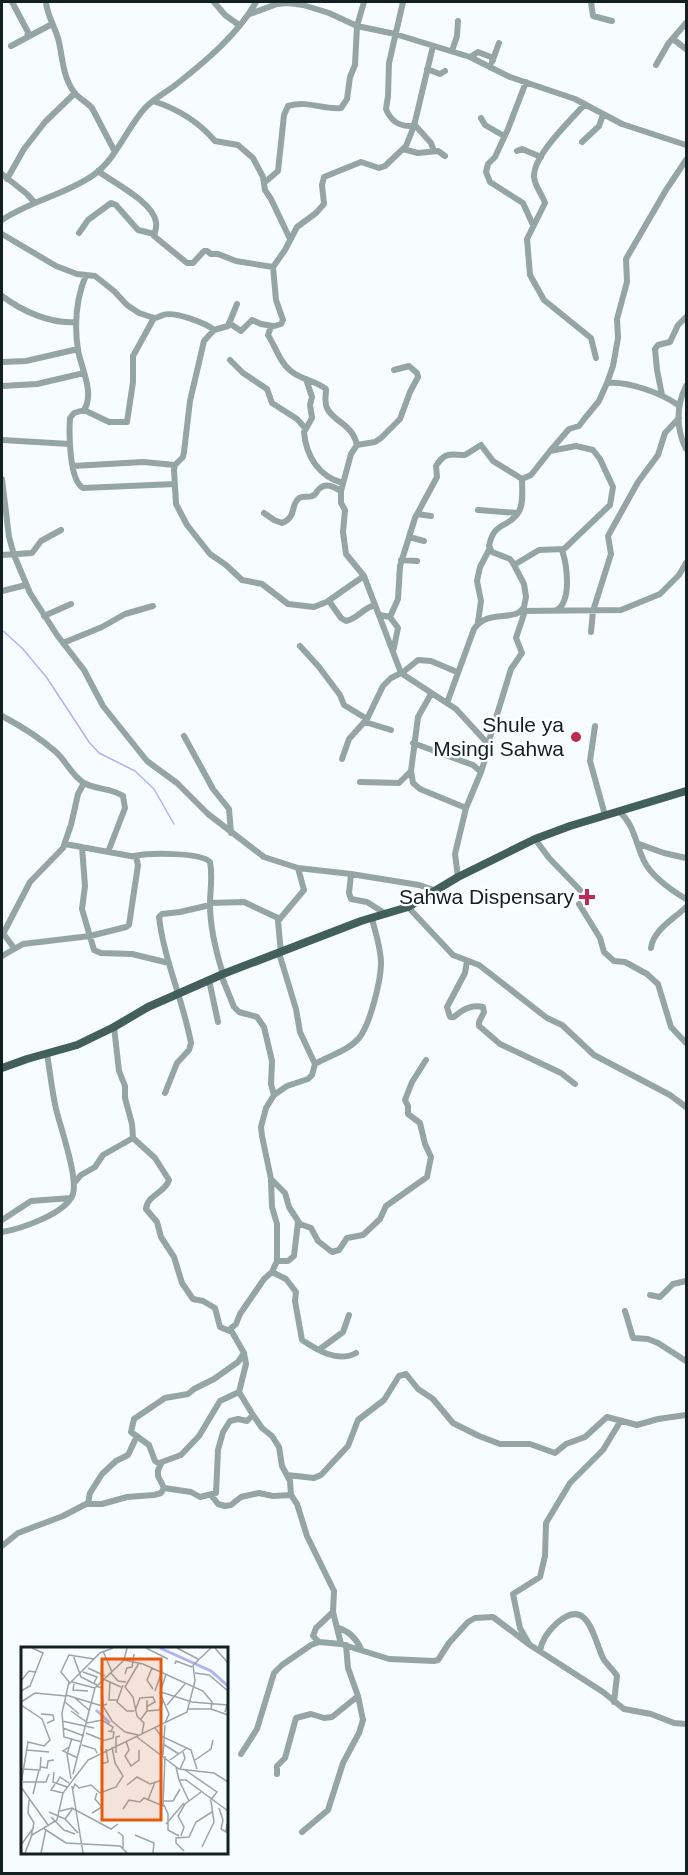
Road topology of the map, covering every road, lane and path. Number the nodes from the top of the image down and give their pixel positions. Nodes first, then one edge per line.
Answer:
1 (12, 2) edge
2 (46, 2) edge
3 (214, 2) edge
4 (258, 2) edge
5 (364, 2) edge
6 (403, 2) edge
7 (591, 2) edge
8 (269, 6) junction
9 (250, 14) junction
10 (459, 21) dead end
11 (612, 21) dead end
12 (687, 23) edge
13 (52, 24) junction
14 (239, 25) junction
15 (357, 26) junction
16 (394, 34) junction
17 (27, 37) junction
18 (673, 39) junction
19 (499, 43) dead end
20 (11, 46) dead end
21 (433, 46) junction
22 (687, 49) edge
23 (452, 51) junction
24 (470, 57) junction
25 (493, 60) junction
26 (656, 65) dead end
27 (490, 68) junction
28 (427, 69) junction
29 (445, 71) dead end
30 (526, 82) junction
31 (75, 93) junction
32 (153, 101) junction
33 (585, 104) junction
34 (603, 115) junction
35 (482, 118) dead end
36 (414, 125) junction
37 (504, 136) junction
38 (582, 142) dead end
39 (687, 145) edge
40 (403, 148) junction
41 (434, 151) junction
42 (517, 151) dead end
43 (115, 152) junction
44 (445, 156) dead end
45 (541, 157) junction
46 (687, 160) edge
47 (98, 171) junction
48 (4, 177) edge
49 (264, 183) junction
50 (34, 202) junction
51 (2, 220) edge
52 (533, 225) junction
53 (79, 233) dead end
54 (2, 234) edge
55 (154, 234) junction
56 (290, 239) junction
57 (273, 267) junction
58 (86, 275) junction
59 (2, 297) edge
60 (237, 304) dead end
61 (687, 317) edge
62 (154, 318) junction
63 (76, 322) junction
64 (229, 323) junction
65 (274, 326) junction
66 (214, 330) junction
67 (78, 350) junction
68 (596, 358) dead end
69 (230, 360) dead end
70 (2, 362) edge
71 (394, 370) dead end
72 (84, 374) junction
73 (306, 379) junction
74 (607, 383) junction
75 (2, 386) edge
76 (686, 387) edge
77 (662, 395) junction
78 (678, 405) junction
79 (84, 410) junction
80 (679, 418) junction
81 (305, 428) junction
82 (2, 440) edge
83 (70, 444) junction
84 (357, 445) junction
85 (687, 449) edge
86 (550, 451) junction
87 (175, 465) junction
88 (73, 466) junction
89 (2, 479) edge
90 (522, 479) junction
91 (343, 483) junction
92 (175, 484) junction
93 (341, 491) junction
94 (2, 492) edge
95 (478, 510) dead end
96 (264, 513) dead end
97 (518, 513) junction
98 (417, 514) junction
99 (430, 516) dead end
100 (60, 530) dead end
101 (409, 537) junction
102 (424, 541) dead end
103 (490, 548) junction
104 (562, 550) junction
105 (2, 555) edge
106 (14, 555) junction
107 (401, 560) junction
108 (417, 561) dead end
109 (687, 563) edge
110 (514, 565) junction
111 (364, 576) junction
112 (26, 585) junction
113 (2, 591) edge
114 (328, 601) junction
115 (71, 604) dead end
116 (375, 605) junction
117 (153, 606) dead end
118 (556, 610) junction
119 (523, 611) junction
120 (593, 611) junction
121 (380, 615) junction
122 (44, 616) junction
123 (390, 616) junction
124 (478, 622) junction
125 (591, 632) dead end
126 (63, 643) junction
127 (300, 646) dead end
128 (393, 652) junction
129 (457, 672) junction
130 (401, 673) junction
131 (431, 694) junction
132 (447, 703) junction
133 (2, 716) edge
134 (366, 720) junction
135 (595, 726) dead end
136 (391, 730) dead end
137 (184, 736) dead end
138 (413, 743) junction
139 (488, 744) junction
140 (342, 759) dead end
141 (411, 771) junction
142 (481, 771) junction
143 (360, 782) dead end
144 (84, 783) junction
145 (687, 791) edge
146 (466, 807) junction
147 (619, 810) junction
148 (605, 815) junction
149 (231, 833) junction
150 (535, 839) junction
151 (65, 844) junction
152 (639, 844) junction
153 (82, 848) junction
154 (108, 852) junction
155 (134, 856) junction
156 (687, 858) edge
157 (298, 868) junction
158 (351, 874) junction
159 (458, 877) junction
160 (434, 890) junction
161 (580, 890) dead end
162 (687, 899) edge
163 (210, 904) junction
164 (579, 904) dead end
165 (687, 907) edge
166 (408, 908) junction
167 (386, 914) junction
168 (372, 918) junction
169 (280, 919) junction
170 (2, 933) edge
171 (90, 936) junction
172 (14, 948) junction
173 (651, 948) dead end
174 (280, 953) junction
175 (2, 956) edge
176 (466, 961) junction
177 (168, 963) junction
178 (222, 974) junction
179 (209, 980) junction
180 (178, 992) junction
181 (218, 1022) dead end
182 (114, 1027) junction
183 (687, 1043) edge
184 (47, 1054) junction
185 (426, 1060) dead end
186 (315, 1064) junction
187 (2, 1068) edge
188 (575, 1084) dead end
189 (165, 1093) dead end
190 (274, 1095) junction
191 (687, 1107) edge
192 (133, 1138) junction
193 (271, 1179) junction
194 (74, 1183) junction
195 (72, 1198) junction
196 (2, 1220) edge
197 (298, 1222) junction
198 (2, 1232) edge
199 (277, 1261) junction
200 (272, 1272) junction
201 (687, 1281) edge
202 (650, 1295) dead end
203 (625, 1311) dead end
204 (349, 1315) dead end
205 (229, 1330) junction
206 (320, 1349) junction
207 (244, 1353) junction
208 (356, 1353) dead end
209 (687, 1361) edge
210 (239, 1392) junction
211 (253, 1415) junction
212 (687, 1415) edge
213 (620, 1422) junction
214 (137, 1436) junction
215 (160, 1464) junction
216 (287, 1475) junction
217 (164, 1488) junction
218 (211, 1495) junction
219 (291, 1495) junction
220 (88, 1504) junction
221 (2, 1546) edge
222 (333, 1612) junction
223 (338, 1628) junction
224 (319, 1642) junction
225 (344, 1644) junction
226 (530, 1645) junction
227 (361, 1649) junction
228 (540, 1651) junction
229 (358, 1696) junction
230 (614, 1702) junction
231 (687, 1724) edge
232 (241, 1754) dead end
233 (277, 1774) dead end
234 (302, 1832) dead end

1 - 17 street
2 - 13 street
3 - 14 street
4 - 8 street
4 - 9 street
5 - 15 street
6 - 16 street
7 - 11 street
8 - 9 street
8 - 15 street
9 - 14 street
10 - 23 street
12 - 18 street
13 - 17 street
13 - 31 street
14 - 32 street
15 - 16 street
15 - 49 street
16 - 21 street
16 - 36 street
17 - 20 street
18 - 22 street
18 - 26 street
19 - 25 street
21 - 23 street
21 - 28 street
23 - 24 street
24 - 25 street
24 - 27 street
25 - 27 street
27 - 30 street
28 - 29 street
28 - 36 street
30 - 33 street
30 - 37 street
31 - 43 street
31 - 48 street
32 - 43 street
32 - 49 street
33 - 34 street
33 - 45 street
34 - 38 street
34 - 39 street
35 - 37 street
36 - 40 street
36 - 41 street
37 - 52 street
40 - 41 street
40 - 56 street
41 - 44 street
42 - 45 street
43 - 47 street
45 - 52 street
46 - 74 street
47 - 50 street
47 - 55 street
48 - 50 street
49 - 56 street
50 - 51 street
52 - 68 street
53 - 55 street
54 - 58 street
55 - 57 street
56 - 57 street
57 - 65 street
58 - 62 street
58 - 63 street
59 - 63 street
60 - 64 street
61 - 77 street
62 - 66 street
62 - 79 street
63 - 67 street
64 - 65 street
64 - 66 street
65 - 73 street
66 - 87 street
67 - 70 street
67 - 72 street
69 - 81 street
71 - 84 street
72 - 75 street
72 - 79 street
73 - 81 street
73 - 84 street
74 - 77 street
74 - 86 street
76 - 78 street
77 - 78 street
78 - 80 street
79 - 83 street
80 - 85 street
80 - 120 street
81 - 91 street
82 - 83 street
83 - 88 street
84 - 91 street
86 - 90 street
86 - 104 street
87 - 88 street
87 - 92 street
88 - 92 street
89 - 94 street
90 - 97 street
90 - 98 street
91 - 93 street
92 - 114 street
93 - 96 street
93 - 111 street
94 - 106 street
95 - 97 street
97 - 103 street
98 - 99 street
98 - 101 street
100 - 106 street
101 - 102 street
101 - 107 street
103 - 110 street
103 - 124 street
104 - 110 street
104 - 118 street
105 - 106 street
106 - 112 street
107 - 108 street
107 - 123 street
109 - 120 street
110 - 119 street
111 - 114 street
111 - 116 street
112 - 113 street
112 - 122 street
114 - 116 street
115 - 122 street
116 - 121 street
117 - 126 street
118 - 119 street
118 - 120 street
119 - 124 street
119 - 139 street
120 - 125 street
121 - 123 street
121 - 128 street
122 - 126 street
123 - 128 street
124 - 129 street
126 - 149 street
127 - 134 street
128 - 130 street
129 - 130 street
129 - 132 street
130 - 131 street
130 - 134 street
131 - 132 street
131 - 138 street
132 - 139 street
133 - 144 street
134 - 136 street
134 - 140 street
135 - 148 street
137 - 149 street
138 - 141 street
138 - 142 street
139 - 142 street
141 - 143 street
141 - 146 street
142 - 146 street
144 - 151 street
144 - 154 street
145 - 147 main road
146 - 159 street
147 - 148 main road
147 - 152 street
148 - 150 main road
149 - 157 street
150 - 159 main road
150 - 161 street
151 - 153 street
151 - 170 street
152 - 156 street
152 - 162 street
153 - 154 street
153 - 171 street
154 - 155 street
155 - 163 street
155 - 171 street
157 - 158 street
157 - 169 street
158 - 160 street
158 - 167 street
159 - 160 main road
160 - 166 main road
163 - 169 street
163 - 177 street
163 - 178 street
164 - 183 street
165 - 173 street
166 - 167 main road
166 - 176 street
167 - 168 main road
168 - 174 main road
168 - 186 street
169 - 174 street
170 - 172 street
171 - 172 street
171 - 177 street
172 - 175 street
174 - 178 main road
174 - 186 street
176 - 188 street
176 - 191 street
177 - 180 street
178 - 179 main road
178 - 190 street
179 - 180 main road
179 - 181 street
180 - 182 main road
180 - 189 street
182 - 184 main road
182 - 192 street
184 - 187 main road
184 - 194 street
185 - 197 street
186 - 190 street
190 - 193 street
192 - 194 street
192 - 205 street
193 - 197 street
193 - 199 street
194 - 195 street
195 - 196 street
195 - 198 street
197 - 199 street
199 - 200 street
200 - 205 street
200 - 206 street
201 - 202 street
203 - 209 street
204 - 206 street
205 - 207 street
206 - 208 street
207 - 210 street
207 - 214 street
210 - 211 street
210 - 215 street
211 - 216 street
211 - 218 street
212 - 213 street
213 - 216 street
213 - 226 street
214 - 215 street
214 - 220 street
215 - 217 street
216 - 219 street
217 - 218 street
217 - 220 street
218 - 219 street
219 - 222 street
220 - 221 street
222 - 223 street
222 - 224 street
223 - 225 street
223 - 227 street
224 - 225 street
224 - 232 street
225 - 227 street
225 - 229 street
226 - 227 street
226 - 228 street
228 - 230 street
228 - 230 street
229 - 233 street
229 - 234 street
230 - 231 street

